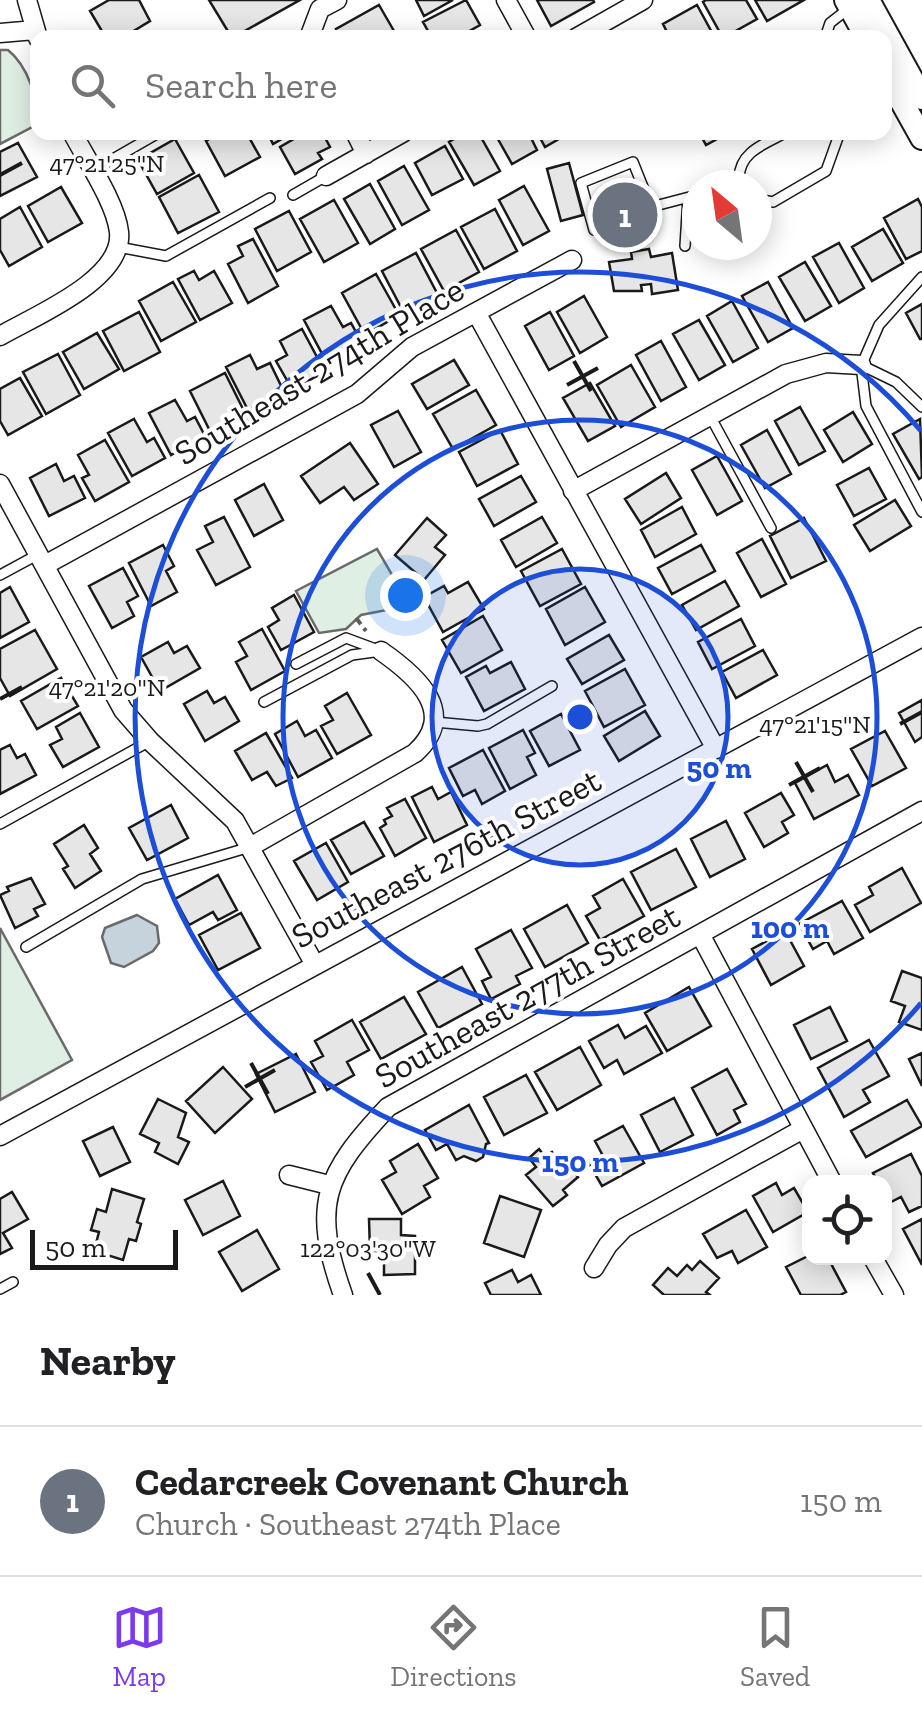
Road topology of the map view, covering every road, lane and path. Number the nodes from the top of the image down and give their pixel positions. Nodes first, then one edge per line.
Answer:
1 (27, 0) edge
2 (336, 0) edge
3 (506, 0) edge
4 (644, 0) edge
5 (855, 2) edge
6 (35, 30) edge
7 (312, 30) edge
8 (523, 30) edge
9 (590, 30) edge
10 (828, 30) edge
11 (864, 30) edge
12 (875, 30) edge
13 (0, 34) edge
14 (30, 34) edge
15 (892, 55) edge
16 (892, 84) edge
17 (922, 98) edge
18 (922, 138) edge
19 (76, 140) edge
20 (146, 140) edge
21 (359, 140) edge
22 (390, 140) edge
23 (773, 140) edge
24 (837, 140) edge
25 (366, 154) junction
26 (740, 170) edge
27 (92, 171) junction
28 (326, 176) joint
29 (293, 195) dead end
30 (270, 198) dead end
31 (682, 199) edge
32 (772, 202) edge
33 (652, 207) junction
34 (118, 247) junction
35 (572, 260) dead end
36 (922, 277) edge
37 (477, 314) junction
38 (0, 336) edge
39 (862, 365) junction
40 (922, 407) edge
41 (710, 416) junction
42 (0, 484) edge
43 (573, 491) junction
44 (922, 512) edge
45 (771, 528) dead end
46 (42, 560) junction
47 (0, 575) edge
48 (922, 637) edge
49 (381, 651) junction
50 (296, 664) dead end
51 (552, 686) dead end
52 (264, 702) dead end
53 (435, 722) junction
54 (150, 741) junction
55 (716, 748) junction
56 (922, 812) edge
57 (0, 824) edge
58 (250, 847) junction
59 (701, 936) junction
60 (26, 947) dead end
61 (315, 966) junction
62 (803, 1129) junction
63 (0, 1136) edge
64 (288, 1175) dead end
65 (828, 1175) edge
66 (329, 1185) junction
67 (878, 1265) edge
68 (594, 1268) dead end
69 (13, 1282) dead end
70 (0, 1288) edge
71 (342, 1295) edge
72 (894, 1295) edge

1 - 6 street
2 - 7 street
3 - 8 street
4 - 9 street
5 - 10 lane
5 - 11 street
5 - 12 street
13 - 14 street
15 - 17 street
16 - 18 street
19 - 27 street
20 - 27 lane
21 - 25 street
22 - 25 street
23 - 26 lane
24 - 32 lane
25 - 28 street
27 - 34 street
28 - 29 lane
30 - 34 lane
31 - 33 lane
33 - 33 lane
34 - 38 street
35 - 37 street, Southeast 274th Place
36 - 39 lane
37 - 43 street
37 - 46 street, Southeast 274th Place
39 - 40 lane
39 - 41 street
39 - 44 lane
41 - 43 street
41 - 45 lane
42 - 46 street
43 - 55 street
46 - 47 lane
46 - 54 street
48 - 55 street, Southeast 276th Street
49 - 50 lane
49 - 52 lane
49 - 53 street
51 - 53 lane
53 - 58 street
54 - 57 lane
54 - 58 street
55 - 61 street, Southeast 276th Street
56 - 59 street, Southeast 277th Street
58 - 60 lane
58 - 61 street
59 - 62 street
59 - 66 street, Southeast 277th Street
61 - 63 street, Southeast 276th Street
62 - 65 street
62 - 68 street
64 - 66 street
66 - 71 street
67 - 72 street
69 - 70 lane

